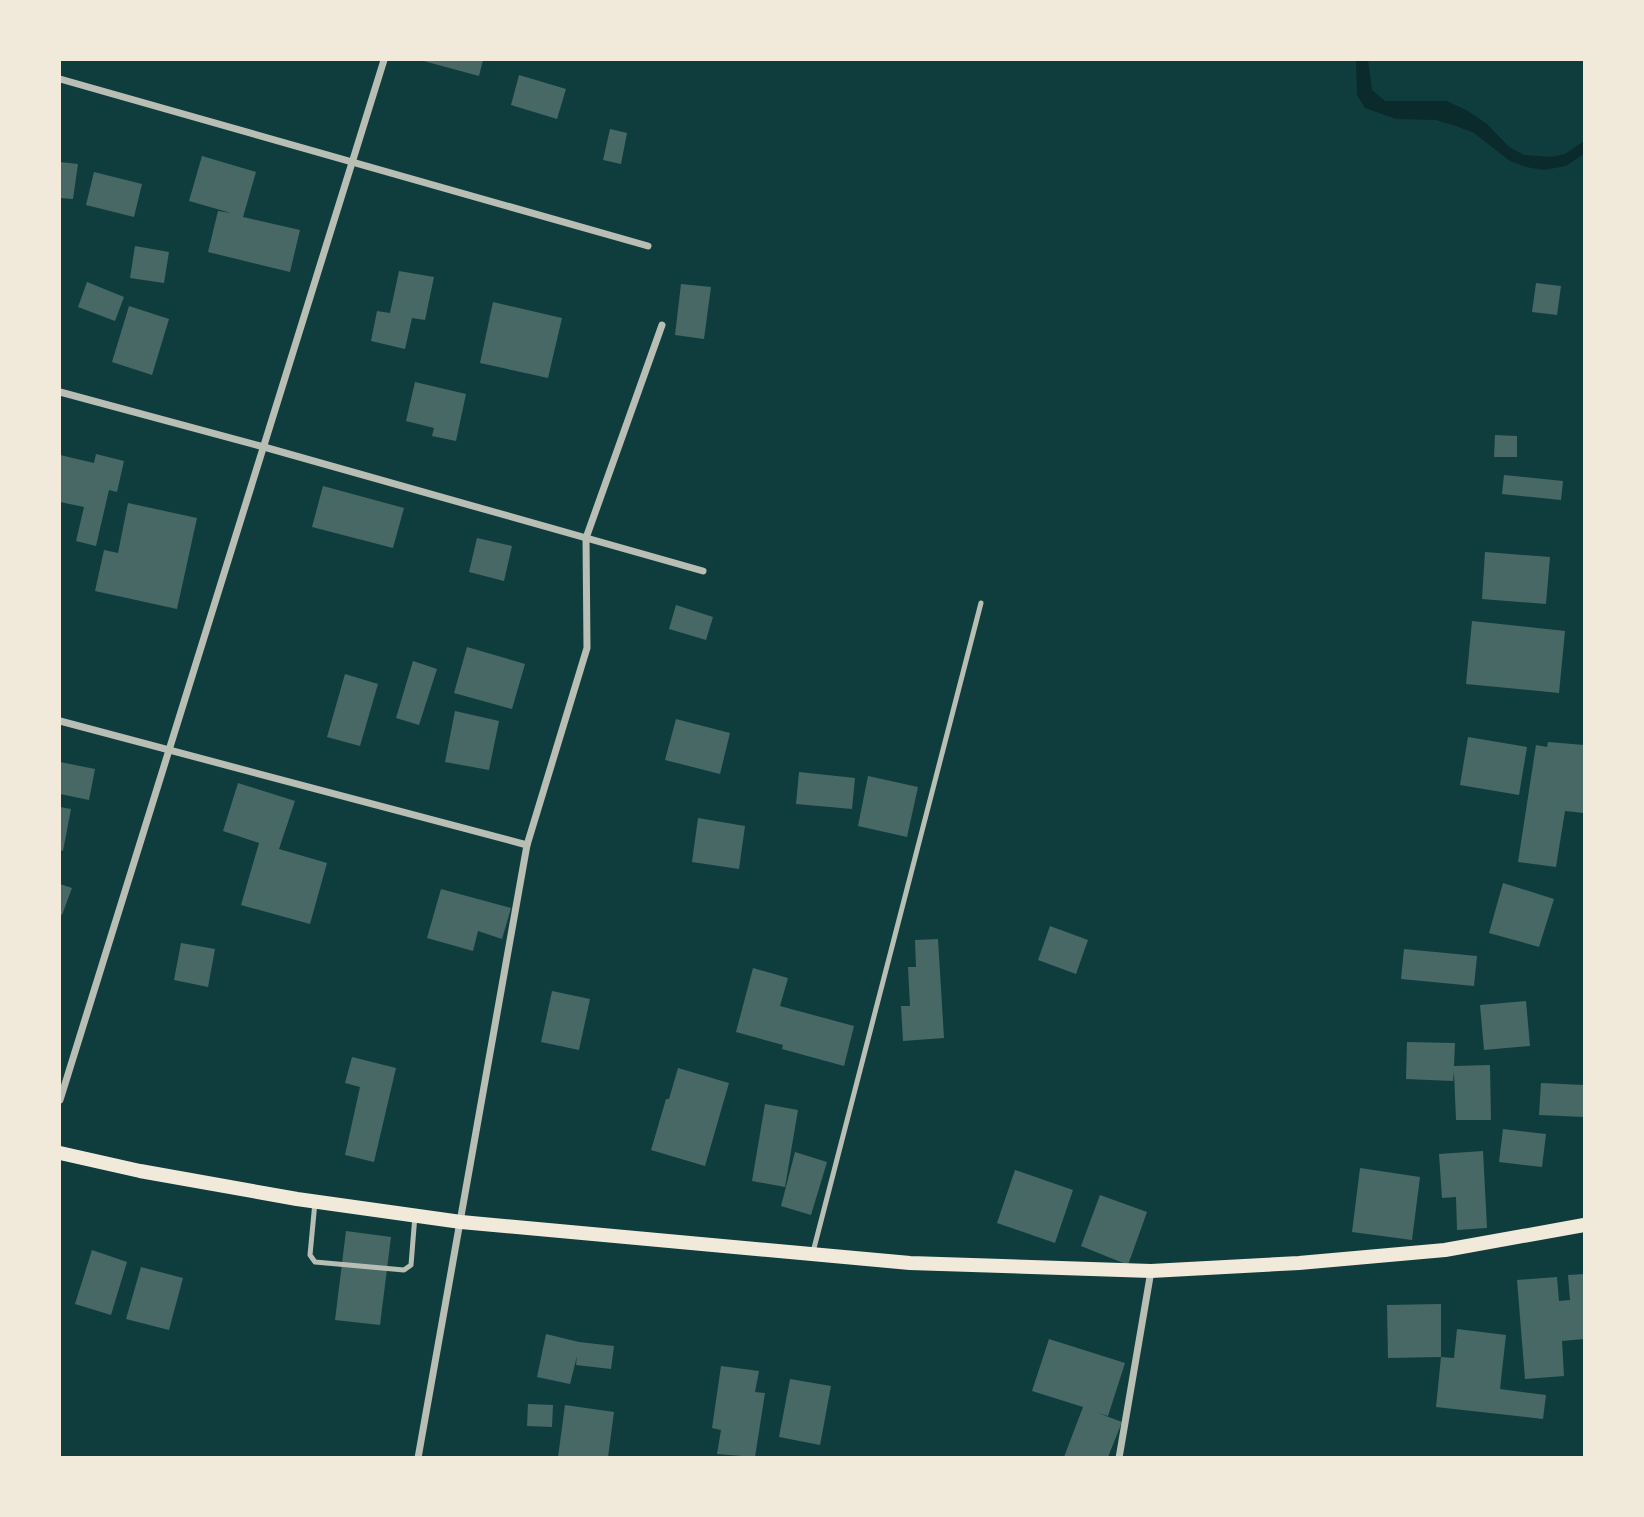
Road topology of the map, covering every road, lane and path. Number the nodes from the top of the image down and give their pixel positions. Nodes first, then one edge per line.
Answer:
1 (384, 60) edge
2 (60, 79) edge
3 (353, 163) junction
4 (648, 246) dead end
5 (662, 325) dead end
6 (60, 392) edge
7 (264, 447) junction
8 (586, 538) junction
9 (703, 571) dead end
10 (981, 603) dead end
11 (60, 721) edge
12 (168, 751) junction
13 (527, 845) junction
14 (60, 1100) edge
15 (60, 1153) edge
16 (315, 1202) junction
17 (415, 1215) junction
18 (461, 1222) junction
19 (1584, 1225) edge
20 (813, 1255) junction
21 (1151, 1271) junction
22 (418, 1458) edge
23 (1119, 1458) edge

1 - 3 street
2 - 3 street
3 - 4 street
3 - 7 street
5 - 8 street
6 - 7 street
7 - 8 street
7 - 12 street
8 - 9 street
8 - 13 street
10 - 20 lane
11 - 12 street
12 - 13 street
12 - 14 street
13 - 18 street
15 - 16 main road
16 - 17 main road
16 - 17 lane
17 - 18 main road
18 - 20 main road
18 - 22 street
19 - 21 main road
20 - 21 main road
21 - 23 street

